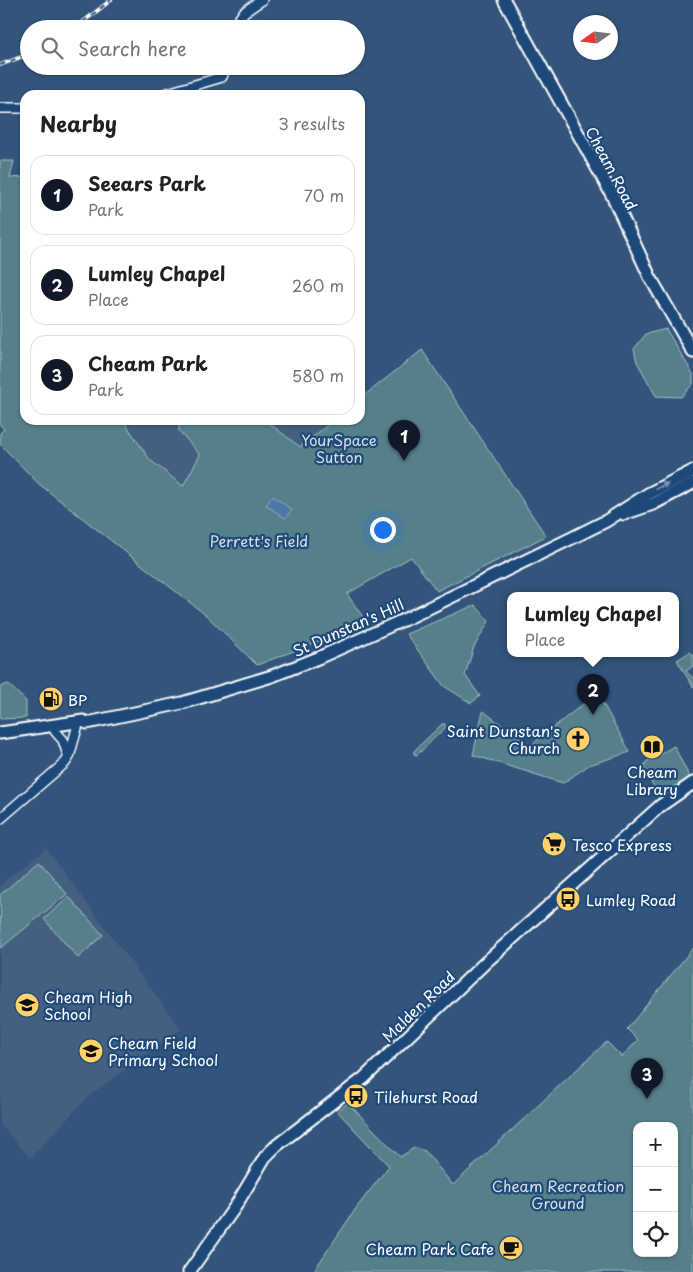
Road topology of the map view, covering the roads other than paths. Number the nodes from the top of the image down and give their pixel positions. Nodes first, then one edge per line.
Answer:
1 (262, 0) edge
2 (504, 0) edge
3 (238, 20) edge
4 (223, 75) edge
5 (178, 90) edge
6 (0, 108) edge
7 (20, 108) edge
8 (693, 352) edge
9 (693, 471) edge
10 (693, 484) edge
11 (606, 521) junction
12 (81, 724) junction
13 (55, 731) junction
14 (1, 733) edge
15 (69, 757) junction
16 (693, 783) edge
17 (0, 819) edge
18 (189, 1272) edge

1 - 3 street
2 - 8 main road, Cheam Road
4 - 5 street
6 - 7 street
11 -> 9 main road, St Dunstan's Hill
10 - 11 main road, St Dunstan's Hill
11 - 12 main road, St Dunstan's Hill
12 - 13 main road, St Dunstan's Hill
12 - 14 main road, St Dunstan's Hill
12 - 15 street
13 - 14 main road, St Dunstan's Hill
13 - 15 street
15 - 17 street
16 - 18 main road, Malden Road

